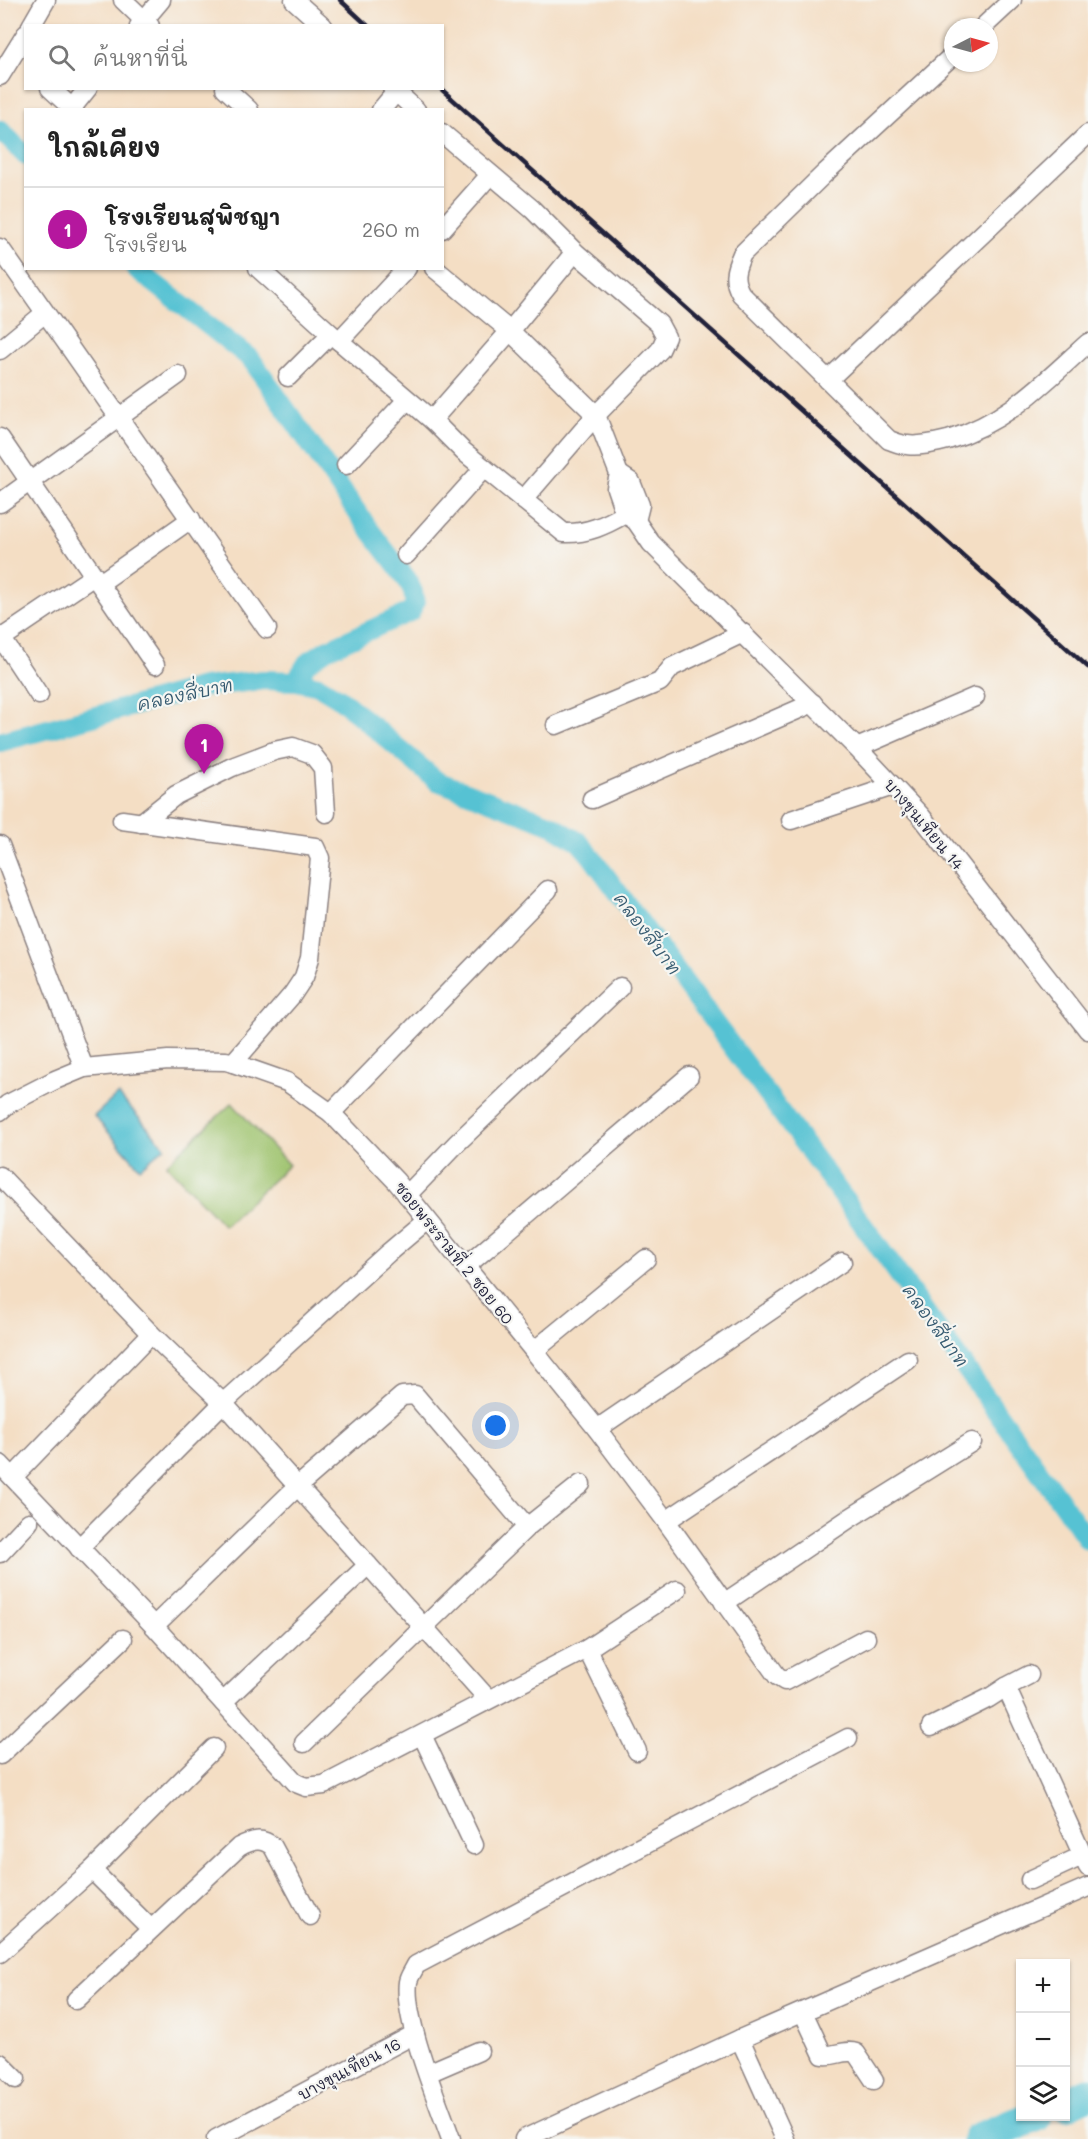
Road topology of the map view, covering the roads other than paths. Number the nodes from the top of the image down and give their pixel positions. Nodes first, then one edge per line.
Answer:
1 (46, 0) edge
2 (123, 0) edge
3 (161, 0) edge
4 (1012, 0) edge
5 (299, 12) edge
6 (993, 18) edge
7 (32, 24) edge
8 (144, 24) edge
9 (320, 24) edge
10 (24, 42) edge
11 (19, 62) edge
12 (944, 63) edge
13 (0, 76) edge
14 (52, 90) edge
15 (87, 90) edge
16 (394, 90) edge
17 (232, 96) edge
18 (72, 108) edge
19 (74, 108) edge
20 (247, 108) edge
21 (382, 108) edge
22 (414, 108) edge
23 (1088, 134) edge
24 (444, 135) edge
25 (490, 175) junction
26 (444, 227) edge
27 (0, 248) edge
28 (575, 252) junction
29 (260, 270) edge
30 (405, 270) edge
31 (436, 270) edge
32 (45, 313) junction
33 (510, 331) junction
34 (335, 338) junction
35 (1088, 343) edge
36 (0, 350) edge
37 (178, 375) dead end
38 (288, 377) dead end
39 (828, 381) junction
40 (408, 400) junction
41 (596, 415) junction
42 (120, 417) junction
43 (432, 420) junction
44 (0, 438) edge
45 (346, 465) dead end
46 (484, 468) junction
47 (30, 482) junction
48 (523, 500) junction
49 (0, 503) edge
50 (191, 519) junction
51 (634, 521) junction
52 (406, 555) dead end
53 (97, 579) junction
54 (267, 629) dead end
55 (743, 633) junction
56 (1, 637) edge
57 (155, 665) dead end
58 (39, 695) dead end
59 (975, 697) dead end
60 (813, 703) junction
61 (556, 725) dead end
62 (858, 748) junction
63 (893, 786) junction
64 (592, 799) dead end
65 (326, 813) dead end
66 (791, 820) dead end
67 (0, 845) edge
68 (548, 890) dead end
69 (620, 987) dead end
70 (1088, 1030) edge
71 (233, 1063) junction
72 (84, 1068) junction
73 (689, 1076) dead end
74 (0, 1111) edge
75 (332, 1113) junction
76 (0, 1176) edge
77 (407, 1195) junction
78 (427, 1220) junction
79 (646, 1259) dead end
80 (843, 1262) dead end
81 (465, 1267) junction
82 (151, 1334) junction
83 (534, 1351) junction
84 (908, 1360) dead end
85 (223, 1403) junction
86 (597, 1429) junction
87 (972, 1442) dead end
88 (6, 1470) edge
89 (581, 1484) dead end
90 (297, 1487) junction
91 (666, 1521) junction
92 (29, 1522) dead end
93 (526, 1527) junction
94 (79, 1548) junction
95 (0, 1553) edge
96 (368, 1565) junction
97 (677, 1590) dead end
98 (724, 1603) junction
99 (154, 1626) junction
100 (423, 1627) junction
101 (866, 1638) dead end
102 (123, 1639) dead end
103 (587, 1649) junction
104 (1029, 1675) dead end
105 (1006, 1687) junction
106 (488, 1699) junction
107 (223, 1702) junction
108 (931, 1726) dead end
109 (422, 1735) junction
110 (848, 1738) dead end
111 (304, 1743) dead end
112 (214, 1748) dead end
113 (637, 1751) dead end
114 (0, 1755) edge
115 (474, 1845) dead end
116 (1085, 1861) edge
117 (92, 1870) junction
118 (1030, 1880) dead end
119 (1088, 1887) edge
120 (310, 1916) dead end
121 (151, 1929) junction
122 (0, 1953) edge
123 (76, 2000) dead end
124 (803, 2012) junction
125 (415, 2034) junction
126 (740, 2039) junction
127 (479, 2051) dead end
128 (0, 2063) edge
129 (428, 2073) junction
130 (16, 2079) dead end
131 (874, 2080) dead end
132 (216, 2139) edge
133 (451, 2139) edge
134 (524, 2139) edge
135 (784, 2139) edge

1 - 7 street
2 - 8 street
3 - 8 street
4 - 6 street
5 - 9 street
10 - 11 street
11 - 13 street
12 - 39 street
14 - 18 street
15 - 19 street
16 - 21 street
16 - 22 street
17 - 20 street
23 - 39 street
24 - 25 street
25 - 26 street
25 - 28 street
27 - 32 street
28 - 33 street
28 - 41 street
29 - 34 street
30 - 34 street
31 - 33 street
32 - 36 street
32 - 42 street
33 - 41 street
33 - 43 street
34 - 38 street
34 - 40 street
35 - 39 street
37 - 42 street
40 - 43 street
40 - 45 street
41 - 48 street
41 - 51 street, บางขุนเทียน 14
42 - 47 street
42 - 50 street
43 - 46 street
44 - 47 street
46 - 48 street
46 - 52 street
47 - 49 street
47 - 53 street
48 - 51 street
50 - 53 street
50 - 54 street
51 - 55 street, บางขุนเทียน 14
53 - 56 street
53 - 57 street
55 - 60 street, บางขุนเทียน 14
55 - 61 street
56 - 58 street
59 - 62 street
60 - 62 street, บางขุนเทียน 14
60 - 64 street
62 - 63 street, บางขุนเทียน 14
63 - 66 street
63 - 70 street, บางขุนเทียน 14
65 - 71 street
67 - 72 street
68 - 75 street
69 - 77 street
71 - 72 street, ซอยพระรามที่ 2 ซอย 60
71 - 75 street, ซอยพระรามที่ 2 ซอย 60
72 - 74 street, ซอยพระรามที่ 2 ซอย 60
73 - 81 street
75 - 77 street, ซอยพระรามที่ 2 ซอย 60
76 - 82 street
77 - 78 street, ซอยพระรามที่ 2 ซอย 60
78 - 81 street, ซอยพระรามที่ 2 ซอย 60
78 - 85 street
79 - 83 street
80 - 86 street
81 - 83 street, ซอยพระรามที่ 2 ซอย 60
82 - 85 street
82 - 88 street
83 - 86 street, ซอยพระรามที่ 2 ซอย 60
84 - 91 street
85 - 90 street
85 - 94 street
86 - 91 street, ซอยพระรามที่ 2 ซอย 60
87 - 98 street
88 - 94 street
89 - 93 street
90 - 93 street
90 - 96 street
90 - 99 street
91 - 98 street, ซอยพระรามที่ 2 ซอย 60
92 - 95 street
93 - 100 street
94 - 99 street
96 - 100 street
96 - 107 street
97 - 103 street
98 - 101 street, ซอยพระรามที่ 2 ซอย 60
99 - 107 street
100 - 106 street
100 - 111 street
102 - 114 street
103 - 106 street
103 - 113 street
104 - 105 street
105 - 108 street
105 - 116 street
106 - 109 street
107 - 109 street
109 - 115 street
110 - 125 street
112 - 117 street
116 - 118 street
117 - 121 street
117 - 122 street
119 - 124 street
120 - 121 street
121 - 123 street
124 - 126 street
124 - 131 street
125 - 129 street, บางขุนเทียน 16
125 - 132 street, บางขุนเทียน 16
126 - 134 street
126 - 135 street
127 - 129 street
128 - 130 street
129 - 133 street, บางขุนเทียน 16

